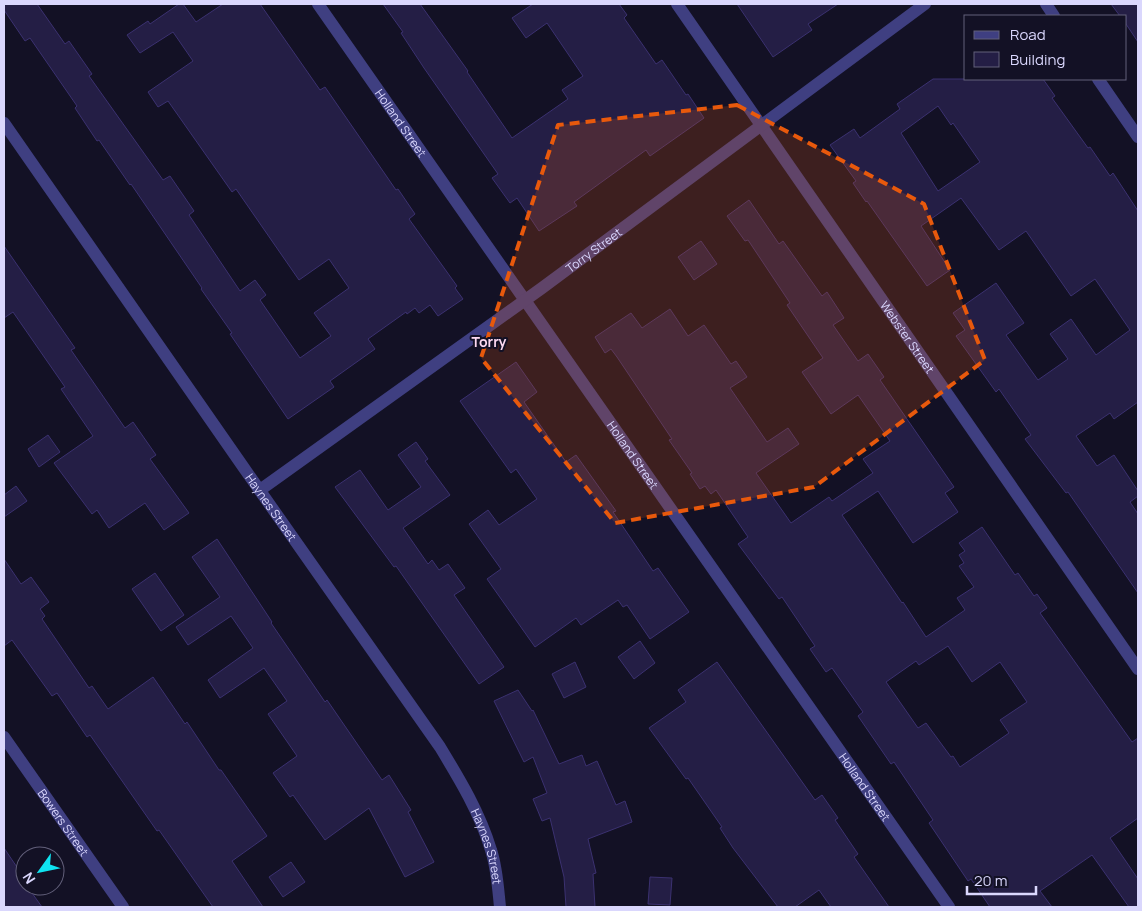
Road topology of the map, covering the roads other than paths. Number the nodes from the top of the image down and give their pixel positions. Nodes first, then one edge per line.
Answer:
1 (318, 4) edge
2 (677, 4) edge
3 (924, 4) edge
4 (1046, 4) edge
5 (1053, 15) edge
6 (1099, 80) edge
7 (4, 123) edge
8 (761, 125) junction
9 (1138, 137) edge
10 (524, 301) junction
11 (260, 490) junction
12 (1138, 670) edge
13 (4, 738) edge
14 (124, 907) edge
15 (500, 907) edge
16 (948, 907) edge

1 - 10 street, Holland Street
2 - 8 street, Webster Street
3 - 8 street, Torry Street
4 - 5 street
6 - 9 street
7 - 11 street, Haynes Street
8 - 10 street, Torry Street
8 - 12 street, Webster Street
10 - 11 street, Torry Street
10 - 16 street, Holland Street
11 - 15 street, Haynes Street
13 - 14 street, Bowers Street

